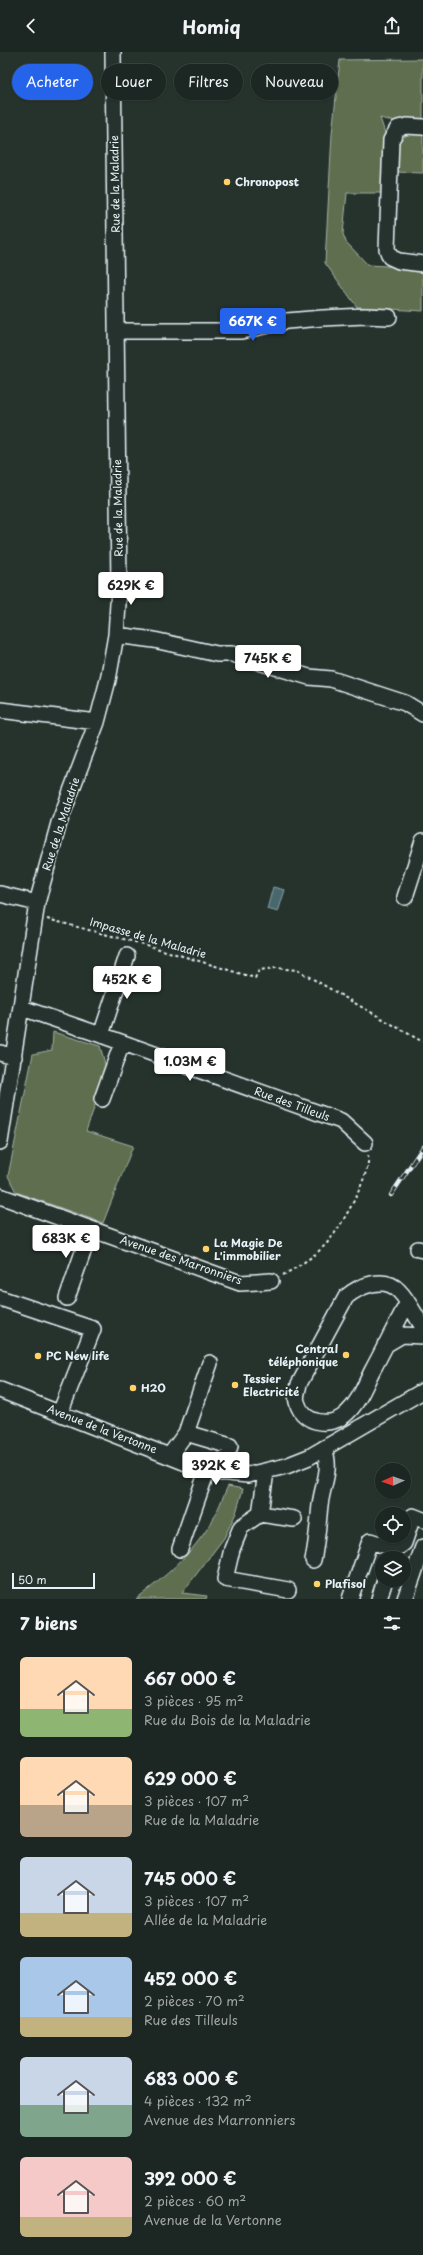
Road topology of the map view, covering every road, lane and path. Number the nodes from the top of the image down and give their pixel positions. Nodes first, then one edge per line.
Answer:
1 (113, 52) edge
2 (423, 126) edge
3 (423, 264) edge
4 (389, 318) dead end
5 (117, 331) junction
6 (116, 636) junction
7 (0, 710) edge
8 (423, 714) edge
9 (97, 722) junction
10 (423, 841) edge
11 (0, 894) edge
12 (406, 897) dead end
13 (36, 909) junction
14 (128, 956) dead end
15 (22, 1008) junction
16 (101, 1035) junction
17 (423, 1042) edge
18 (122, 1043) junction
19 (7, 1055) edge
20 (102, 1099) dead end
21 (0, 1142) edge
22 (365, 1143) joint
23 (0, 1196) edge
24 (91, 1229) junction
25 (271, 1281) joint
26 (0, 1298) edge
27 (67, 1298) dead end
28 (408, 1304) junction
29 (423, 1327) edge
30 (423, 1336) edge
31 (385, 1345) junction
32 (210, 1363) dead end
33 (0, 1390) edge
34 (422, 1395) edge
35 (60, 1413) junction
36 (186, 1433) junction
37 (324, 1448) junction
38 (170, 1455) junction
39 (214, 1472) junction
40 (266, 1472) junction
41 (260, 1514) junction
42 (294, 1519) dead end
43 (423, 1520) edge
44 (423, 1547) edge
45 (180, 1549) dead end
46 (390, 1551) edge
47 (396, 1551) edge
48 (313, 1560) dead end
49 (383, 1587) edge
50 (288, 1590) dead end
51 (350, 1599) edge
52 (379, 1599) edge
53 (405, 1599) edge

1 - 5 street, Rue de la Maladrie
2 - 3 street
4 - 5 street
5 - 6 street, Rue de la Maladrie
6 - 8 street
6 - 9 street, Rue de la Maladrie
7 - 9 street
9 - 13 street, Rue de la Maladrie
10 - 12 street
11 - 13 street
13 - 15 street, Rue de la Maladrie
13 - 17 path, Impasse de la Maladrie
14 - 16 street
15 - 16 street, Rue des Tilleuls
15 - 19 street, Rue de la Maladrie
16 - 18 street, Rue des Tilleuls
18 - 20 street
18 - 22 street, Rue des Tilleuls
19 - 21 street, Rue de la Maladrie
22 - 25 path
23 - 24 street, Avenue des Marronniers
24 - 25 street, Avenue des Marronniers
24 - 27 street
26 - 35 street
28 - 29 street
28 - 31 street
28 - 31 street
30 - 31 street
32 - 36 street
33 - 35 street, Avenue de la Vertonne
34 - 37 street, Avenue de la Vertonne
35 - 38 street, Avenue de la Vertonne
36 - 38 street
36 - 39 street
37 - 40 street, Avenue de la Vertonne
37 - 48 street
38 - 39 street, Avenue de la Vertonne
39 - 40 street, Avenue de la Vertonne
39 - 45 street
40 - 41 street
41 - 42 street
41 - 50 street
43 - 47 street
44 - 53 street
46 - 51 street
49 - 52 street

